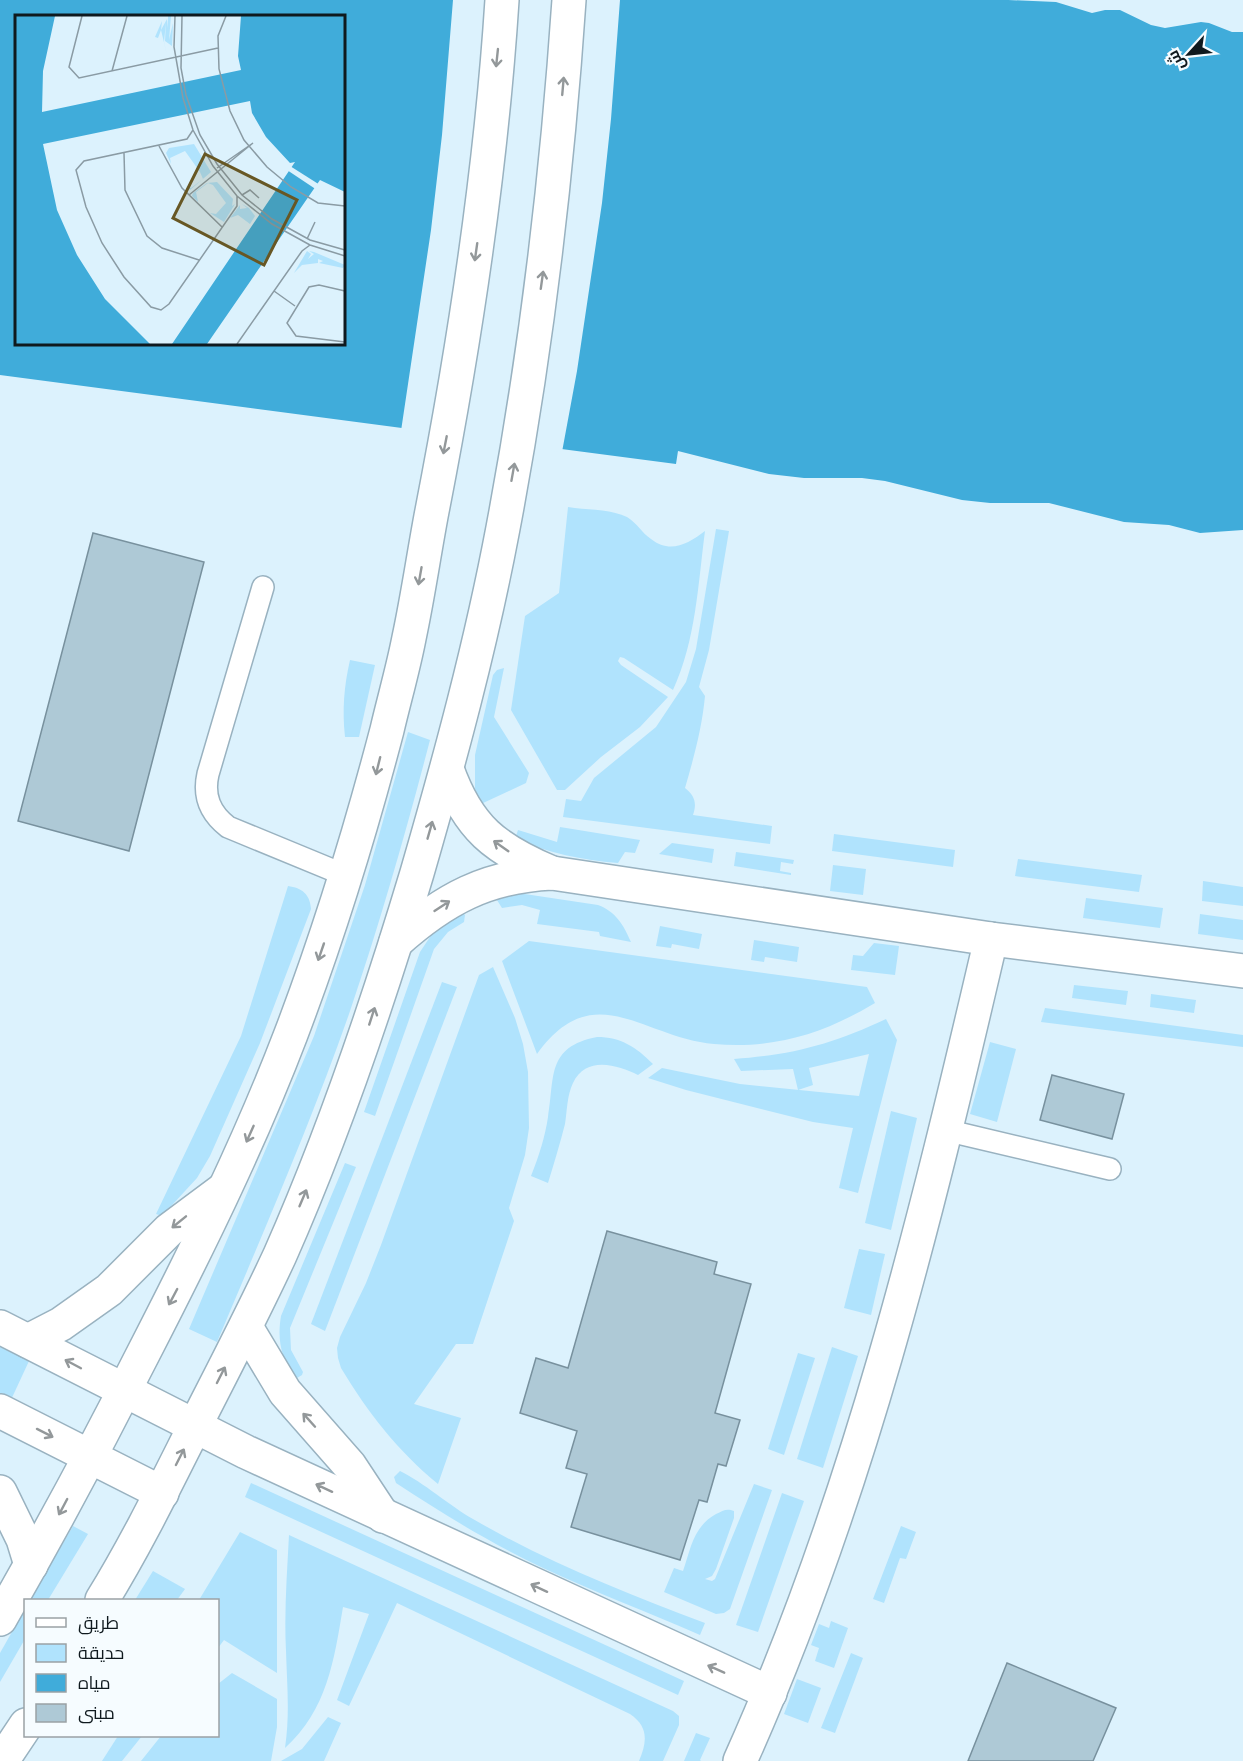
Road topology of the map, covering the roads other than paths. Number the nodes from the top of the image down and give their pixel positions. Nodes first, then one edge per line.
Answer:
1 (502, 0) edge
2 (570, 0) edge
3 (263, 588) dead end
4 (447, 769) junction
5 (552, 873) junction
6 (347, 876) junction
7 (991, 939) junction
8 (396, 942) junction
9 (1243, 971) edge
10 (945, 1130) junction
11 (1110, 1169) dead end
12 (226, 1188) junction
13 (246, 1327) junction
14 (14, 1334) edge
15 (125, 1391) junction
16 (0, 1411) edge
17 (195, 1427) junction
18 (90, 1456) junction
19 (0, 1492) edge
20 (162, 1493) junction
21 (383, 1516) junction
22 (31, 1565) junction
23 (103, 1599) edge
24 (0, 1619) edge
25 (770, 1693) junction
26 (24, 1728) edge
27 (2, 1761) edge
28 (740, 1761) edge

1 -> 6 street
4 -> 2 street
3 - 6 lane
5 -> 4 street
8 -> 4 street
5 - 7 street
8 -> 5 street
6 -> 12 street
7 - 9 street
7 - 10 street
13 -> 8 street
10 - 11 lane
10 - 25 street
12 -> 14 street
12 -> 15 street
17 -> 13 street
21 -> 13 street
15 -> 14 street
15 - 17 street
15 - 18 street
16 -> 18 street
20 -> 17 street
21 -> 17 street
18 - 20 street
18 -> 22 street
19 - 22 street
20 - 23 street
25 -> 21 street
22 - 24 street
25 - 28 street
26 - 27 street

